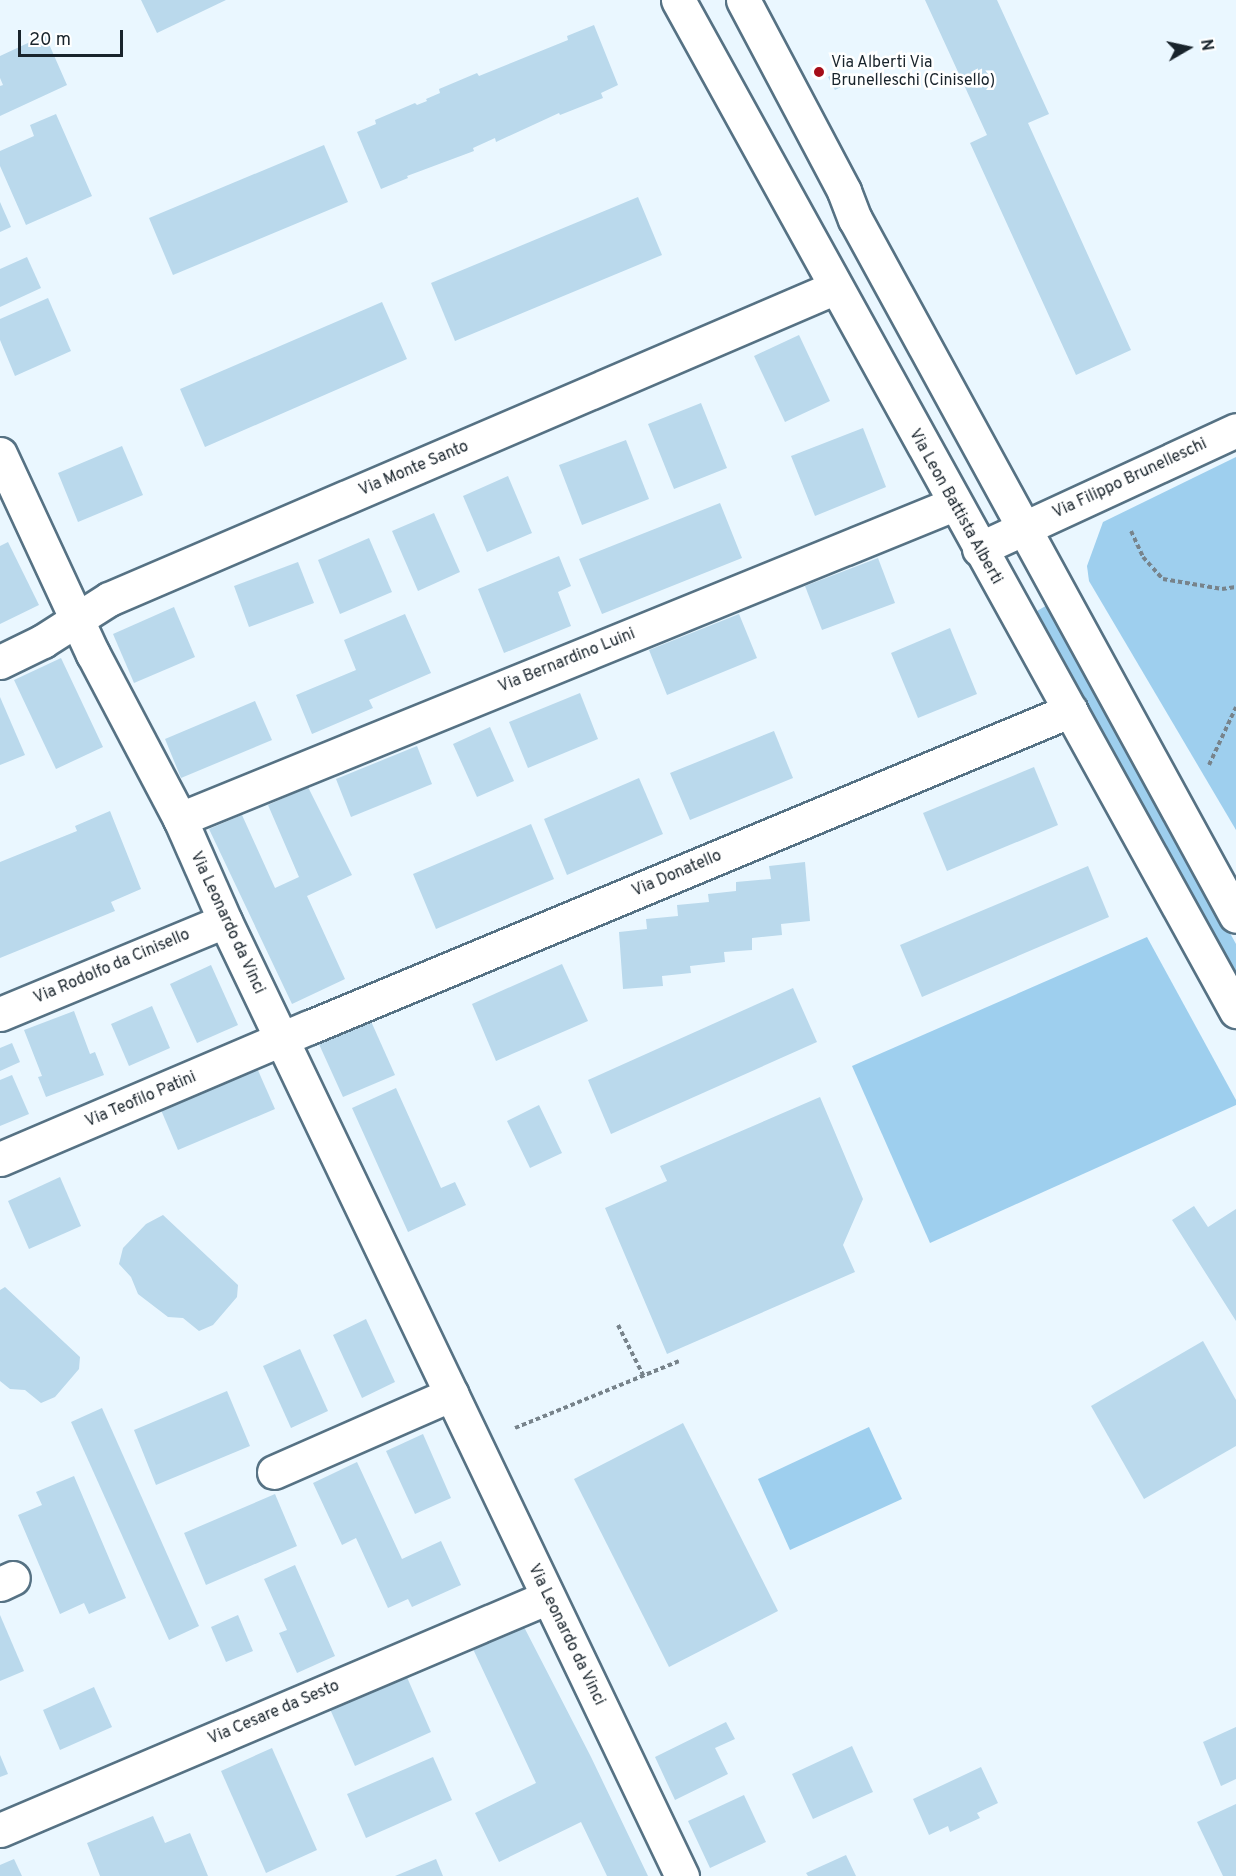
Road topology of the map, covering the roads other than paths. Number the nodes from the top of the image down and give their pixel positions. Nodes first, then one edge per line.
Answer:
1 (678, 0) edge
2 (744, 0) edge
3 (834, 288) junction
4 (878, 368) junction
5 (1236, 430) edge
6 (0, 454) edge
7 (954, 504) junction
8 (1023, 528) junction
9 (986, 546) junction
10 (77, 620) junction
11 (0, 662) edge
12 (1071, 710) junction
13 (180, 819) junction
14 (1236, 916) edge
15 (225, 921) junction
16 (1236, 1011) edge
17 (0, 1014) edge
18 (282, 1039) junction
19 (0, 1160) edge
20 (452, 1394) junction
21 (273, 1472) dead end
22 (548, 1597) junction
23 (0, 1830) edge
24 (682, 1876) edge

1 - 3 street, Via Leon Battista Alberti
2 - 8 street
3 - 4 street, Via Leon Battista Alberti
3 - 10 street, Via Monte Santo
4 - 7 street, Via Leon Battista Alberti
4 - 9 street
5 - 8 street, Via Filippo Brunelleschi
6 - 10 street, Via Leonardo da Vinci
7 - 9 street, Via Leon Battista Alberti
7 - 13 street, Via Bernardino Luini
8 - 9 street, Via Filippo Brunelleschi
8 - 14 street
9 - 12 street, Via Leon Battista Alberti
10 - 11 street, Via Monte Santo
10 - 13 street, Via Leonardo da Vinci
12 - 16 street, Via Leon Battista Alberti
12 - 18 street, Via Donatello
13 - 15 street, Via Leonardo da Vinci
15 - 17 street, Via Rodolfo da Cinisello
15 - 18 street, Via Leonardo da Vinci
18 - 19 street, Via Teofilo Patini
18 - 20 street, Via Leonardo da Vinci
20 - 21 street
20 - 22 street, Via Leonardo da Vinci
22 - 23 street, Via Cesare da Sesto
22 - 24 street, Via Leonardo da Vinci

